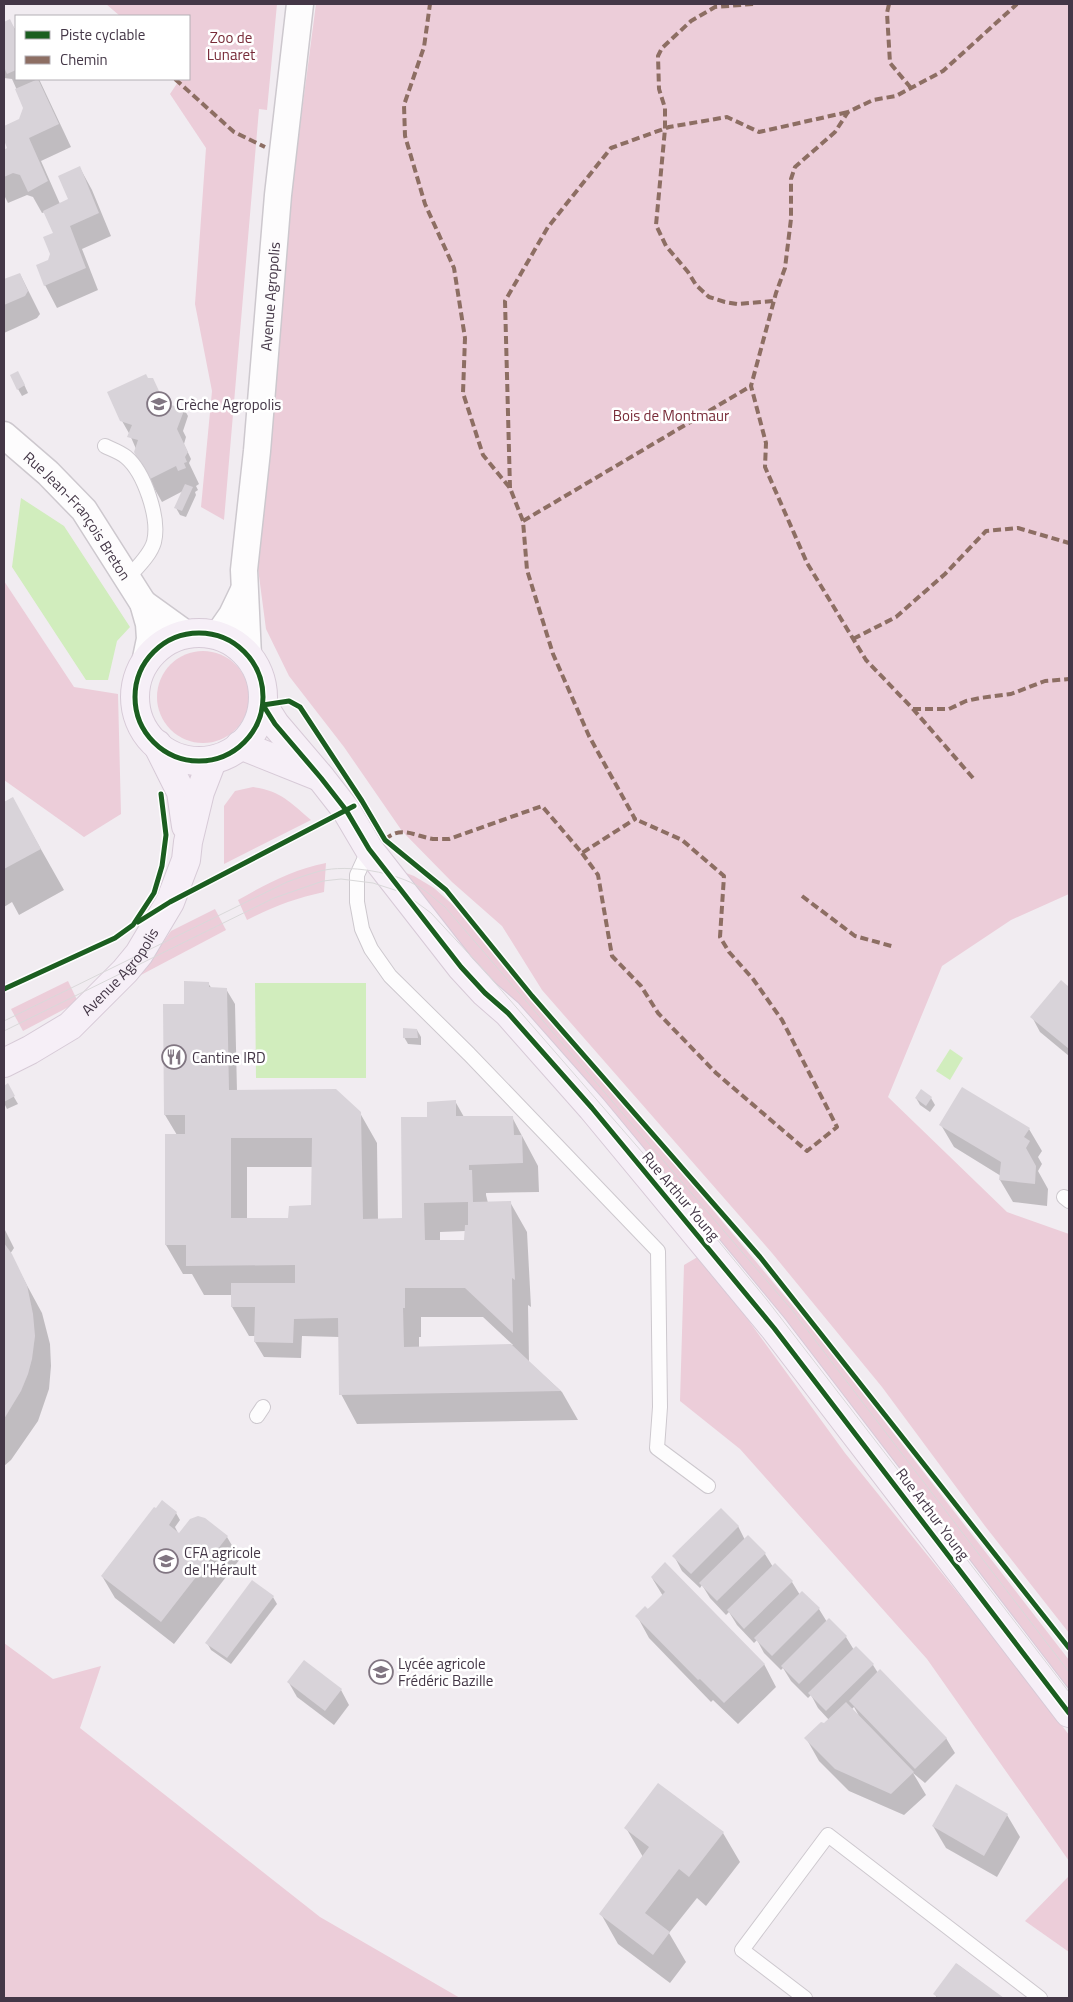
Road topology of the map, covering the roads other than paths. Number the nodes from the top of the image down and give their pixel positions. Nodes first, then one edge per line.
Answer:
1 (300, 4) edge
2 (4, 435) edge
3 (105, 446) dead end
4 (127, 579) junction
5 (244, 589) junction
6 (143, 603) junction
7 (186, 634) junction
8 (218, 635) junction
9 (248, 656) junction
10 (145, 663) junction
11 (263, 705) junction
12 (157, 744) junction
13 (240, 745) junction
14 (212, 761) junction
15 (322, 778) junction
16 (188, 842) junction
17 (370, 849) junction
18 (4, 1063) edge
19 (708, 1486) dead end
20 (1069, 1713) edge
21 (805, 1998) edge
22 (1040, 1998) edge

1 - 5 street, Avenue Agropolis
2 - 4 street, Rue Jean-François Breton
3 - 4 lane
4 - 6 street, Rue Jean-François Breton
5 - 8 street, Avenue Agropolis
5 - 9 street, Avenue Agropolis
6 - 7 street, Rue Jean-François Breton
6 - 10 street, Rue Jean-François Breton
7 - 8 street
7 - 10 street
8 - 9 street
9 - 11 street
10 - 12 street
11 - 13 street
11 - 15 street, Rue Arthur Young
12 - 14 street
12 - 16 street, Avenue Agropolis
13 - 14 street
13 - 15 street
14 - 16 street, Avenue Agropolis
15 - 17 street, Rue Arthur Young
16 - 18 street, Avenue Agropolis
17 - 19 lane
17 - 20 street, Rue Arthur Young
21 - 22 lane

